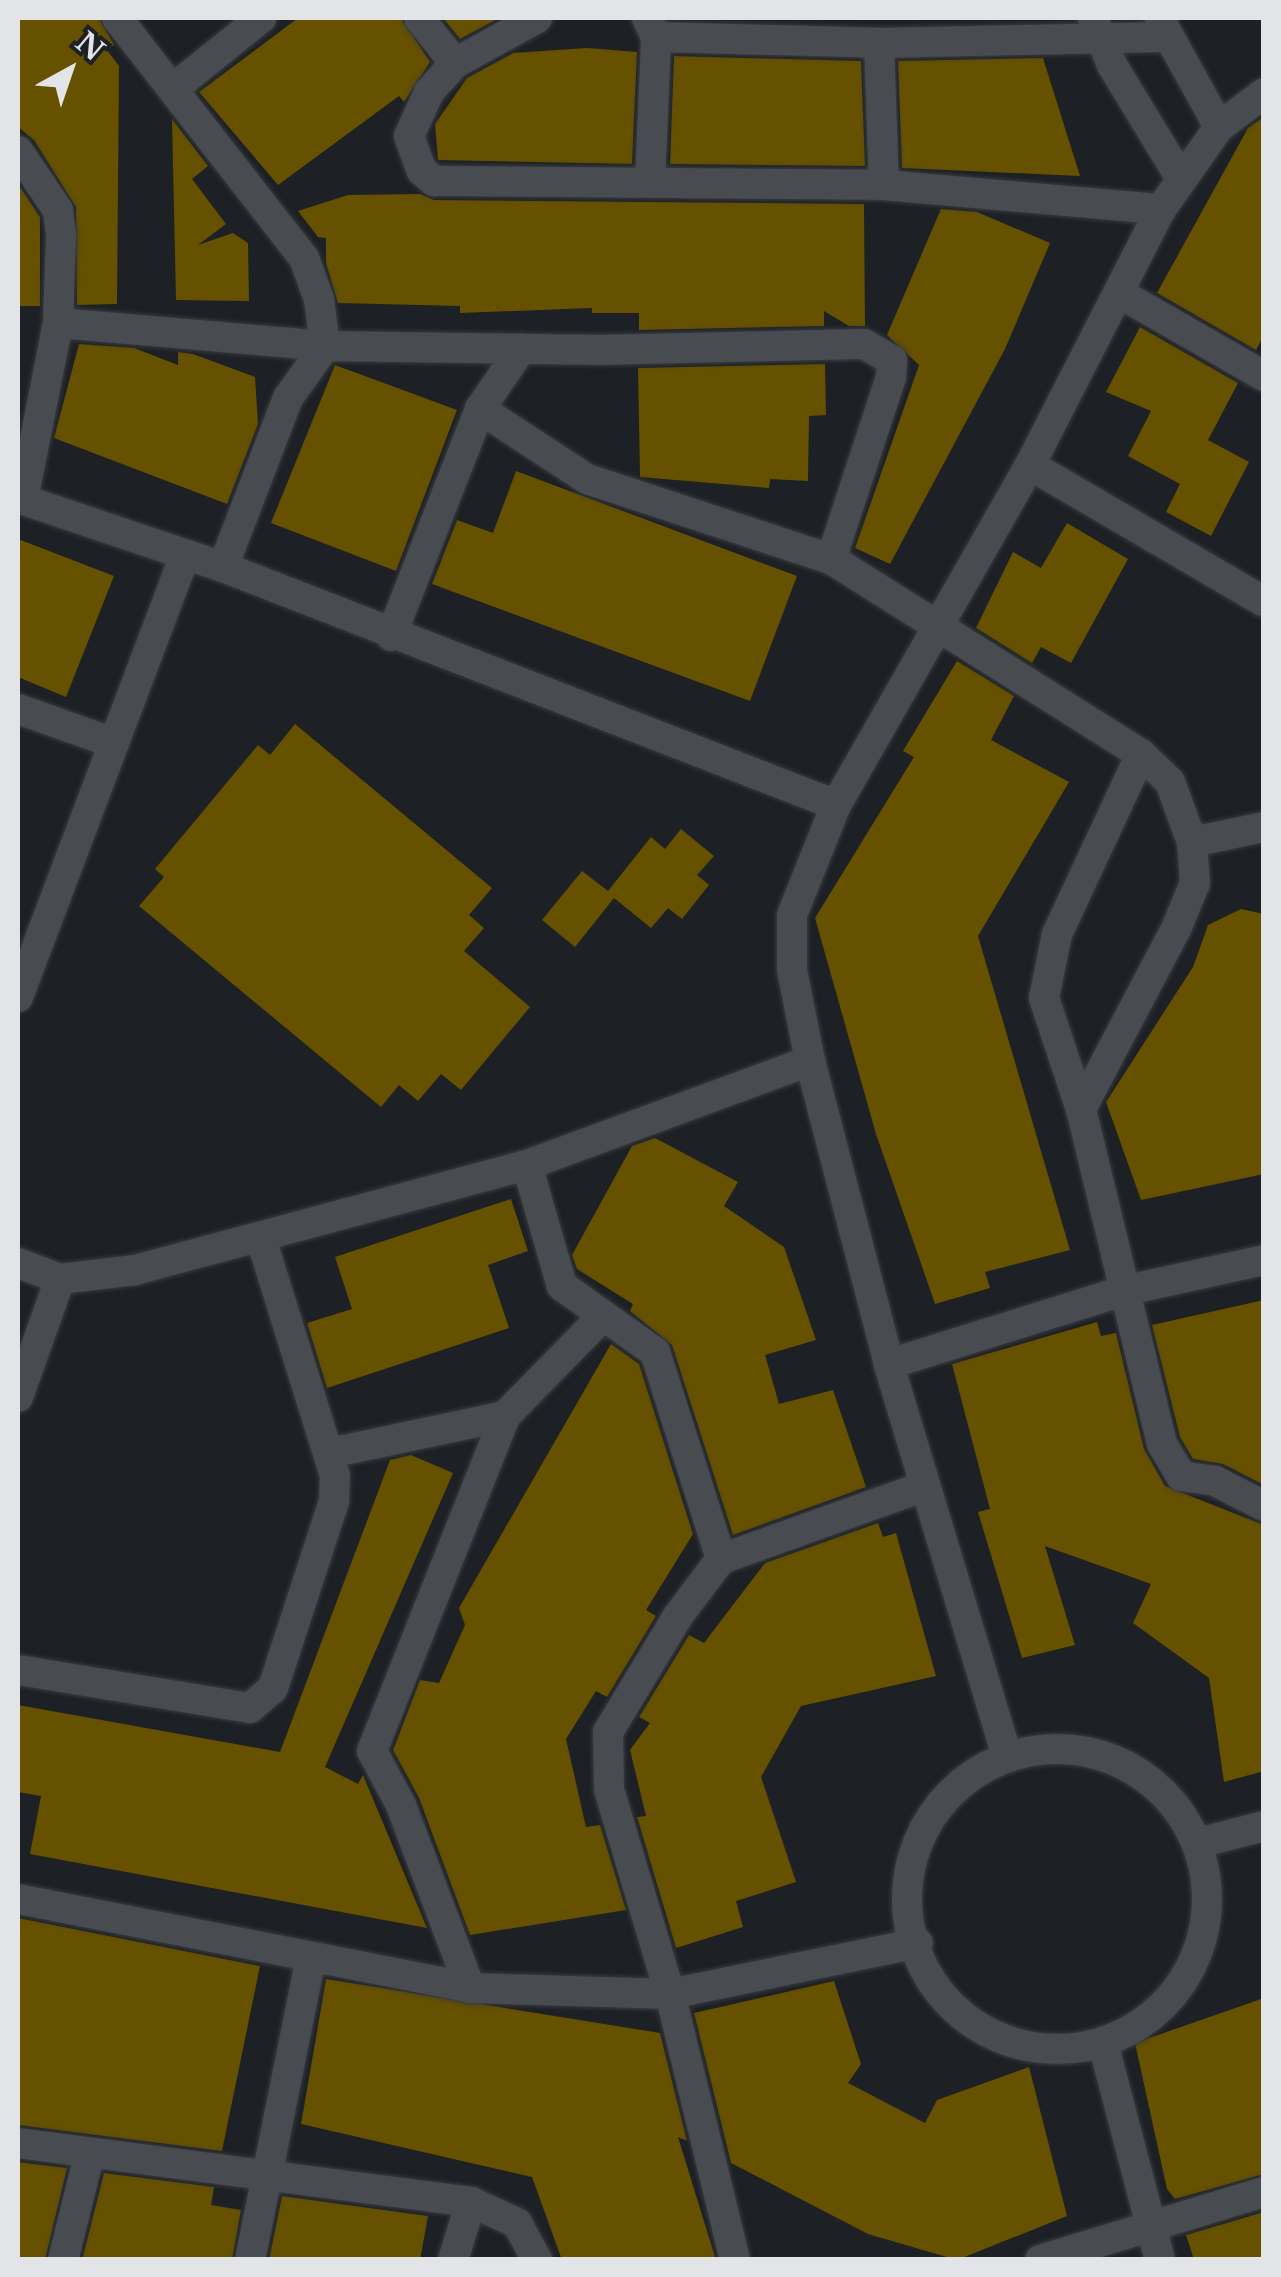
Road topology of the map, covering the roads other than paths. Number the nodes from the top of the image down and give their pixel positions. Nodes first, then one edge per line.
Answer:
1 (117, 18) edge
2 (261, 18) edge
3 (419, 18) edge
4 (537, 18) edge
5 (652, 27) edge
6 (1163, 27) edge
7 (1097, 29) edge
8 (879, 43) junction
9 (455, 63) junction
10 (174, 88) junction
11 (1264, 93) edge
12 (1219, 127) junction
13 (22, 163) edge
14 (1180, 177) junction
15 (650, 183) junction
16 (884, 185) junction
17 (1162, 208) junction
18 (1119, 293) junction
19 (58, 323) junction
20 (325, 346) junction
21 (521, 349) junction
22 (1264, 376) edge
23 (480, 409) junction
24 (1030, 465) junction
25 (20, 499) edge
26 (184, 558) junction
27 (832, 559) junction
28 (223, 567) junction
29 (1264, 602) edge
30 (939, 630) junction
31 (391, 636) junction
32 (18, 709) edge
33 (114, 743) junction
34 (1141, 754) junction
35 (836, 805) junction
36 (1264, 827) edge
37 (1192, 842) junction
38 (18, 997) edge
39 (810, 1061) junction
40 (1081, 1109) junction
41 (527, 1165) junction
42 (261, 1238) junction
43 (1264, 1260) edge
44 (18, 1263) edge
45 (60, 1279) junction
46 (1123, 1291) junction
47 (604, 1316) junction
48 (889, 1364) junction
49 (18, 1398) edge
50 (505, 1416) junction
51 (330, 1453) junction
52 (925, 1486) junction
53 (1264, 1506) edge
54 (721, 1559) junction
55 (18, 1670) edge
56 (1007, 1756) junction
57 (1264, 1826) edge
58 (1198, 1843) junction
59 (18, 1899) edge
60 (918, 1943) junction
61 (311, 1958) junction
62 (470, 1988) junction
63 (670, 1994) junction
64 (1103, 2044) junction
65 (18, 2143) edge
66 (89, 2156) junction
67 (266, 2177) junction
68 (1264, 2192) edge
69 (472, 2202) junction
70 (1151, 2225) junction
71 (62, 2260) edge
72 (250, 2260) edge
73 (452, 2260) edge
74 (537, 2260) edge
75 (736, 2260) edge
76 (1040, 2260) edge
77 (1160, 2260) edge

1 - 10 street
2 - 10 street
3 - 9 street
4 - 9 street
5 - 8 street
5 - 15 street
6 - 7 street
6 - 12 street
7 - 8 street
7 - 14 street
8 - 16 street
9 - 15 street
10 - 20 street
11 - 12 street
12 - 14 street
13 - 19 street
14 - 17 street
15 - 16 street
16 - 17 street
17 - 18 street
18 - 22 street
18 - 24 street
19 - 20 street
19 - 25 street
20 - 21 street
20 - 28 street
21 - 23 street
21 - 27 street
23 - 27 street
23 - 31 street
24 - 29 street
24 - 30 street
25 - 26 street
26 - 28 street
26 - 33 street
27 - 30 street
28 - 31 street
30 - 34 street
30 - 35 street
31 - 35 street
32 - 33 street
33 - 38 street
34 - 37 street
34 - 40 street
35 - 39 street
36 - 37 street
37 - 40 street
39 - 41 street
39 - 48 street
40 - 46 street
41 - 42 street
41 - 47 street
42 - 45 street
42 - 51 street
43 - 46 street
44 - 45 street
45 - 49 street
46 - 48 street
46 - 53 street
47 - 50 street
47 - 54 street
48 - 52 street
50 - 51 street
50 - 62 street
51 - 55 street
52 - 54 street
52 - 56 street
54 - 63 street
56 - 58 street
56 - 60 street
57 - 58 street
58 - 64 street
59 - 61 street
60 - 63 street
60 - 64 street
61 - 62 street
61 - 67 street
62 - 63 street
63 - 75 street
64 - 70 street
65 - 66 street
66 - 67 street
66 - 71 street
67 - 69 street
67 - 72 street
68 - 70 street
69 - 73 street
69 - 74 street
70 - 76 street
70 - 77 street

